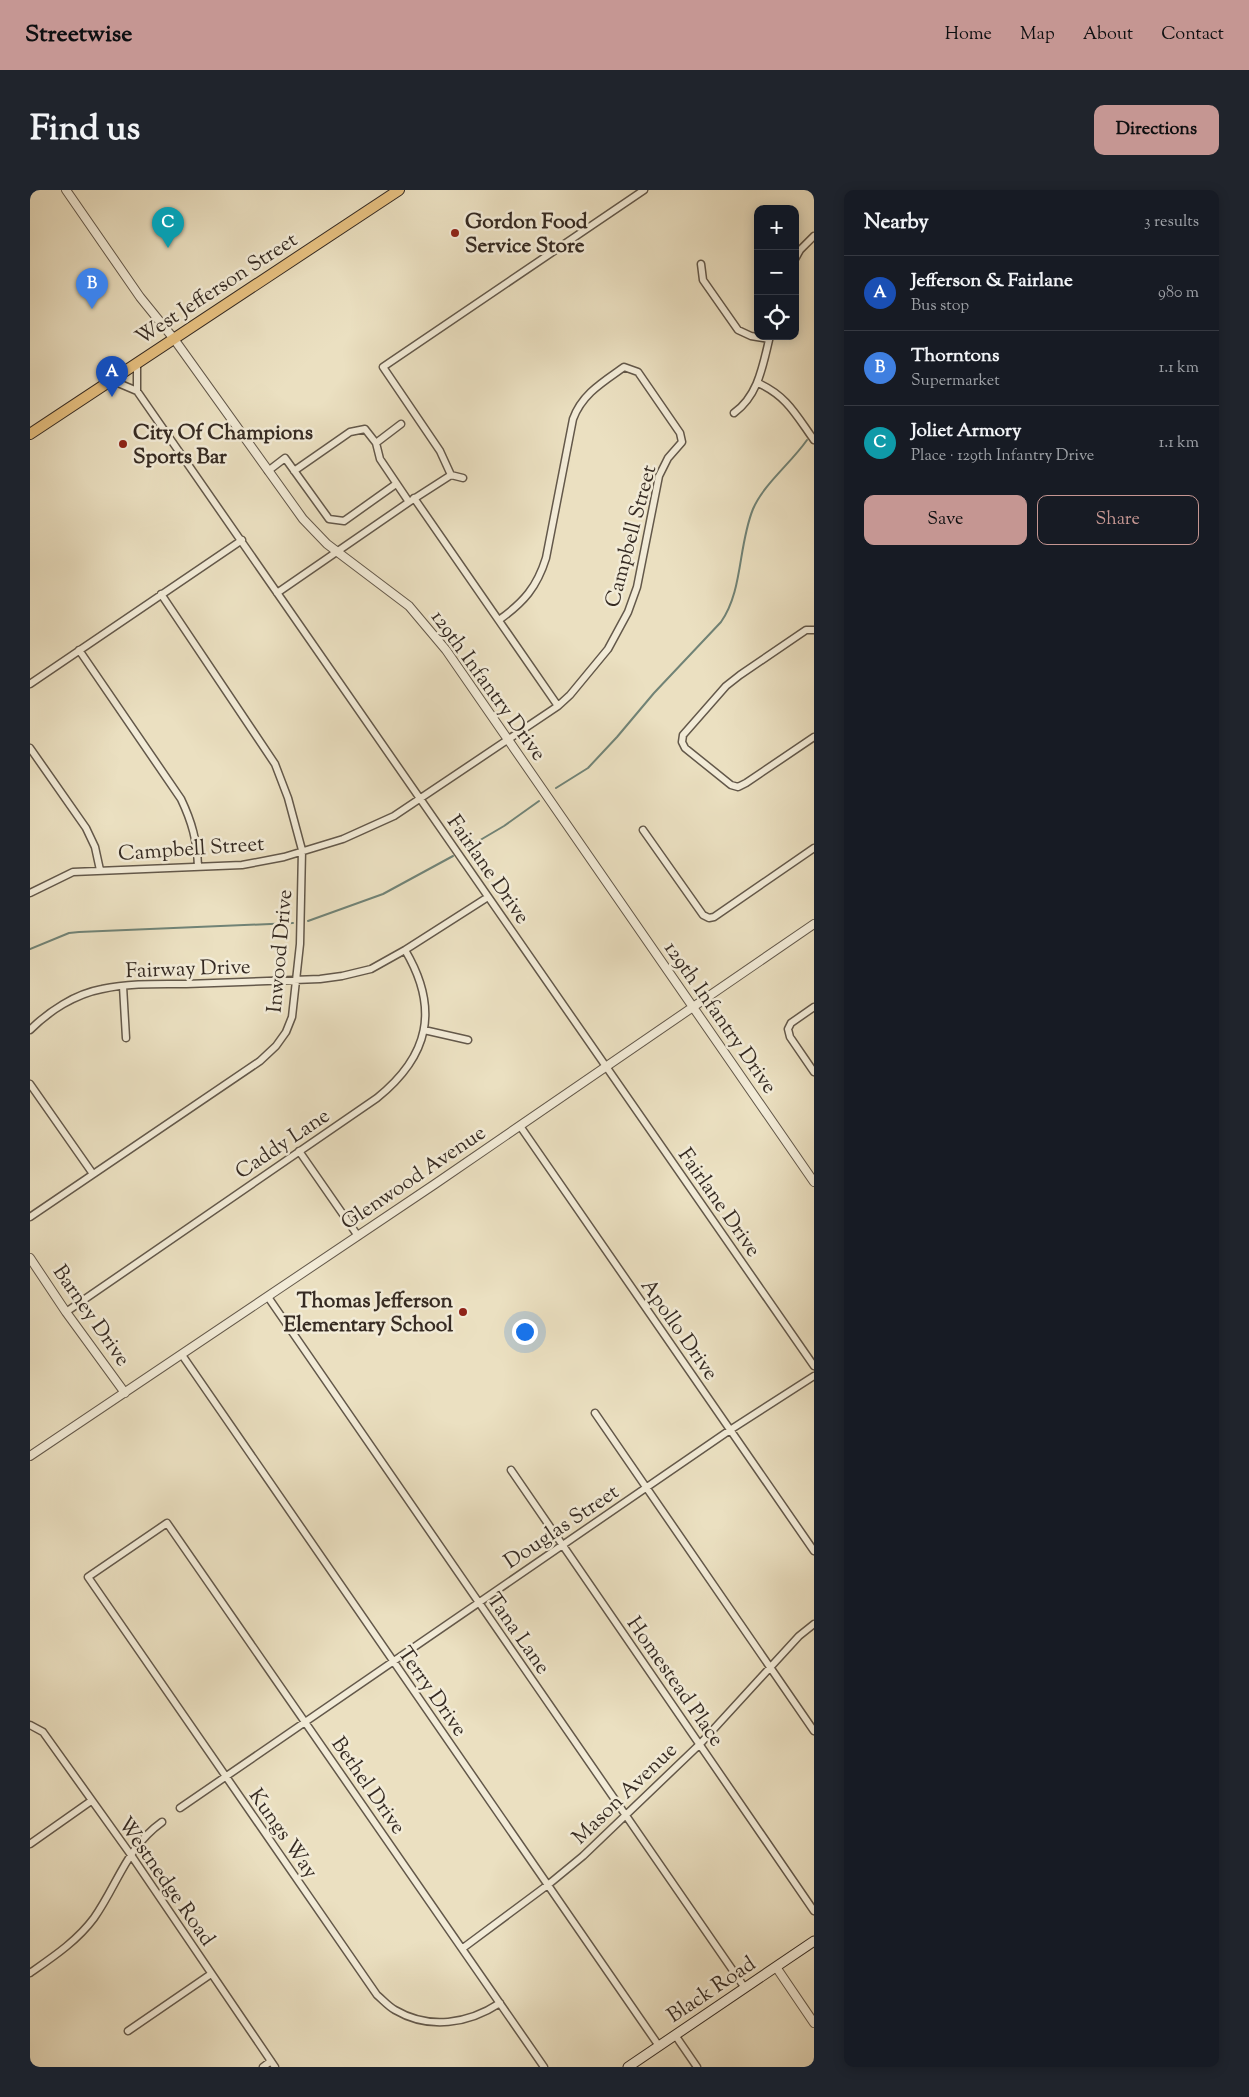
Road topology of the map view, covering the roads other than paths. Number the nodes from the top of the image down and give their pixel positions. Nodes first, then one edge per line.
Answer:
1 (66, 190) edge
2 (399, 190) edge
3 (644, 190) edge
4 (814, 236) edge
5 (799, 252) edge
6 (701, 264) dead end
7 (754, 336) edge
8 (174, 339) junction
9 (769, 340) edge
10 (137, 363) junction
11 (111, 380) junction
12 (758, 383) junction
13 (137, 391) junction
14 (734, 413) dead end
15 (401, 424) dead end
16 (30, 434) edge
17 (814, 440) edge
18 (376, 443) junction
19 (268, 471) junction
20 (294, 471) junction
21 (451, 475) junction
22 (463, 478) dead end
23 (396, 484) junction
24 (412, 500) junction
25 (242, 540) junction
26 (337, 551) junction
27 (277, 593) junction
28 (161, 594) junction
29 (499, 620) junction
30 (813, 629) edge
31 (79, 650) junction
32 (30, 684) edge
33 (558, 706) junction
34 (814, 737) edge
35 (508, 739) junction
36 (30, 748) edge
37 (420, 798) junction
38 (643, 830) dead end
39 (814, 848) edge
40 (302, 850) junction
41 (198, 866) junction
42 (100, 870) junction
43 (30, 893) edge
44 (488, 897) junction
45 (814, 924) edge
46 (405, 950) junction
47 (296, 980) junction
48 (123, 986) junction
49 (693, 1006) junction
50 (814, 1007) edge
51 (30, 1030) edge
52 (424, 1030) junction
53 (126, 1038) dead end
54 (468, 1040) dead end
55 (606, 1067) junction
56 (814, 1072) edge
57 (30, 1084) edge
58 (520, 1126) junction
59 (298, 1151) junction
60 (94, 1174) junction
61 (814, 1182) edge
62 (30, 1217) edge
63 (358, 1236) junction
64 (30, 1258) edge
65 (268, 1297) junction
66 (66, 1312) junction
67 (182, 1355) junction
68 (814, 1366) edge
69 (814, 1376) edge
70 (125, 1393) junction
71 (595, 1413) dead end
72 (730, 1430) junction
73 (30, 1456) edge
74 (511, 1470) dead end
75 (646, 1488) junction
76 (562, 1546) junction
77 (814, 1551) edge
78 (88, 1577) joint
79 (478, 1603) junction
80 (814, 1624) edge
81 (393, 1662) junction
82 (770, 1667) junction
83 (305, 1722) junction
84 (30, 1726) edge
85 (814, 1731) edge
86 (700, 1744) junction
87 (225, 1777) junction
88 (91, 1801) junction
89 (180, 1808) dead end
90 (626, 1815) junction
91 (162, 1822) dead end
92 (30, 1844) edge
93 (131, 1855) junction
94 (549, 1884) junction
95 (814, 1911) edge
96 (814, 1941) edge
97 (463, 1948) junction
98 (776, 1967) junction
99 (30, 1973) edge
100 (211, 1974) junction
101 (745, 1988) junction
102 (500, 2003) junction
103 (814, 2023) edge
104 (128, 2031) dead end
105 (675, 2035) junction
106 (659, 2046) junction
107 (273, 2064) edge
108 (262, 2067) edge
109 (544, 2067) edge
110 (628, 2067) edge
111 (698, 2067) edge

1 - 8 street, 129th Infantry Drive
2 - 8 main road, West Jefferson Street
3 - 21 street
4 - 5 street
6 - 7 street
8 - 10 main road, West Jefferson Street
8 - 19 street, 129th Infantry Drive
9 - 12 street
10 - 11 main road, West Jefferson Street
10 - 13 street
11 - 13 street
11 - 16 main road, West Jefferson Street
12 - 14 street
12 - 17 street
13 - 25 street, Fairlane Drive
15 - 18 street
18 - 20 street
18 - 23 street
19 - 20 street
19 - 26 street, 129th Infantry Drive
20 - 23 street
21 - 22 street
21 - 24 street
23 - 24 street
24 - 26 street
24 - 29 street
25 - 27 street, Fairlane Drive
25 - 28 street
26 - 27 street
26 - 35 street, 129th Infantry Drive
27 - 37 street, Fairlane Drive
28 - 31 street
28 - 40 street, Inwood Drive
29 - 33 street
29 - 33 street, Campbell Street
30 - 34 street
31 - 32 street
31 - 41 street
33 - 35 street, Campbell Street
35 - 37 street, Campbell Street
35 - 49 street, 129th Infantry Drive
36 - 42 street
37 - 40 street, Campbell Street
37 - 44 street, Fairlane Drive
38 - 39 street
40 - 41 street, Campbell Street
40 - 47 street, Inwood Drive
41 - 42 street, Campbell Street
42 - 43 street, Campbell Street
44 - 46 street, Fairway Drive
44 - 55 street, Fairlane Drive
45 - 49 street, Glenwood Avenue
46 - 47 street, Fairway Drive
46 - 52 street, Caddy Lane
47 - 48 street, Fairway Drive
47 - 60 street, Inwood Drive
48 - 51 street, Fairway Drive
48 - 53 street
49 - 55 street, Glenwood Avenue
49 - 61 street, 129th Infantry Drive
50 - 56 street
52 - 54 street
52 - 59 street, Caddy Lane
55 - 58 street, Glenwood Avenue
55 - 68 street, Fairlane Drive
57 - 60 street
58 - 63 street, Glenwood Avenue
58 - 72 street, Apollo Drive
59 - 63 street
59 - 66 street, Caddy Lane
60 - 62 street, Inwood Drive
63 - 65 street, Glenwood Avenue
64 - 66 street, Barney Drive
65 - 67 street, Glenwood Avenue
65 - 79 street, Tana Lane
66 - 70 street, Barney Drive
67 - 70 street, Glenwood Avenue
67 - 81 street, Terry Drive
69 - 72 street, Douglas Street
70 - 73 street, Glenwood Avenue
71 - 75 street
72 - 75 street, Douglas Street
72 - 77 street, Apollo Drive
74 - 76 street, Homestead Place
75 - 76 street, Douglas Street
75 - 82 street
76 - 79 street, Douglas Street
76 - 86 street, Homestead Place
78 - 83 street, Bethel Drive
78 - 87 street, Kungs Way
79 - 81 street, Douglas Street
79 - 90 street, Tana Lane
80 - 82 street, Mason Avenue
81 - 83 street, Douglas Street
81 - 94 street, Terry Drive
82 - 85 street
82 - 86 street, Mason Avenue
83 - 87 street, Douglas Street
83 - 97 street, Bethel Drive
84 - 88 street, Westnedge Road
86 - 90 street, Mason Avenue
86 - 95 street, Homestead Place
87 - 89 street, Douglas Street
87 - 102 street, Kungs Way
88 - 92 street
88 - 93 street, Westnedge Road
90 - 94 street, Mason Avenue
90 - 101 street, Tana Lane
91 - 93 street
93 - 99 street
93 - 100 street, Westnedge Road
94 - 97 street, Mason Avenue
94 - 106 street, Terry Drive
96 - 98 main road, Black Road
97 - 102 street, Bethel Drive
98 - 101 main road, Black Road
98 - 103 street
100 - 104 street
100 - 107 street, Westnedge Road
101 - 105 main road, Black Road
102 - 109 street, Bethel Drive
105 - 106 main road, Black Road
105 - 111 street
106 - 110 main road, Black Road
107 - 108 street

